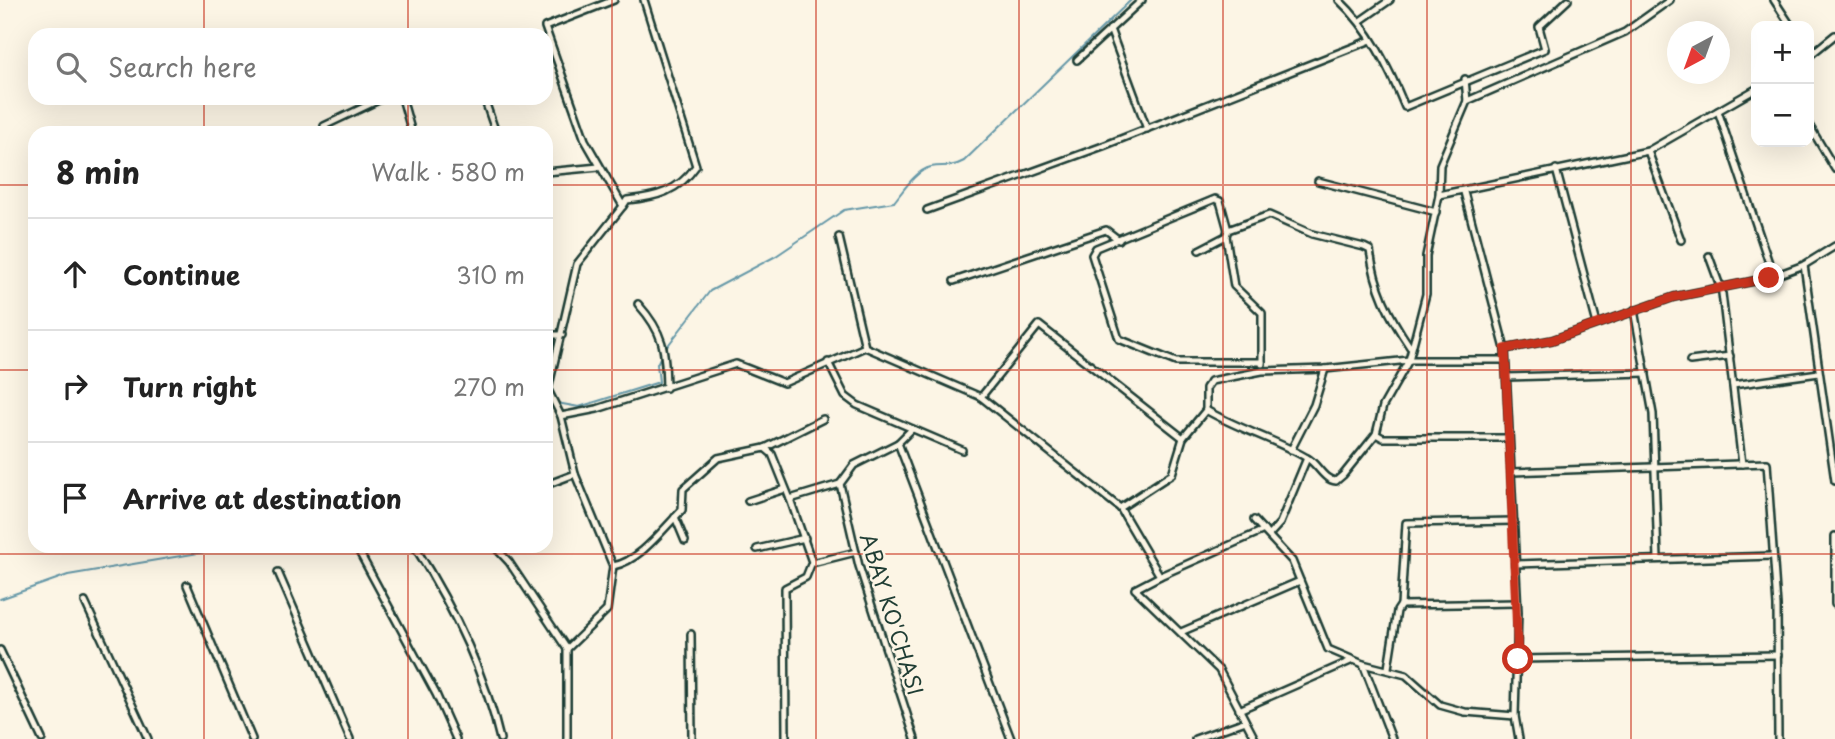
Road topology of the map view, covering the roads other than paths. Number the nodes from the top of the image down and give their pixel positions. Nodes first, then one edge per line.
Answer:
1 (614, 0) edge
2 (644, 0) edge
3 (1142, 0) edge
4 (1339, 0) edge
5 (1390, 0) edge
6 (1569, 0) edge
7 (1670, 0) edge
8 (1774, 0) edge
9 (1360, 21) junction
10 (1788, 21) edge
11 (545, 28) edge
12 (1111, 29) junction
13 (1835, 35) edge
14 (1371, 40) junction
15 (553, 50) edge
16 (1814, 51) edge
17 (1077, 60) dead end
18 (1465, 79) junction
19 (1751, 92) edge
20 (1467, 98) junction
21 (368, 105) edge
22 (404, 105) edge
23 (486, 105) edge
24 (1718, 111) junction
25 (324, 126) dead end
26 (410, 126) edge
27 (494, 126) edge
28 (1147, 129) junction
29 (1814, 133) edge
30 (1648, 151) junction
31 (599, 167) junction
32 (1556, 169) junction
33 (1835, 169) edge
34 (553, 171) edge
35 (1318, 181) dead end
36 (1464, 192) junction
37 (1439, 195) junction
38 (623, 206) junction
39 (927, 210) dead end
40 (1436, 212) junction
41 (1227, 233) junction
42 (839, 237) dead end
43 (1119, 240) junction
44 (1681, 240) dead end
45 (1835, 246) edge
46 (1199, 250) dead end
47 (1709, 256) dead end
48 (1804, 265) junction
49 (1769, 278) junction
50 (954, 281) dead end
51 (1720, 286) junction
52 (638, 304) dead end
53 (1634, 310) junction
54 (1597, 324) junction
55 (553, 335) edge
56 (562, 335) junction
57 (865, 347) junction
58 (1411, 348) junction
59 (1505, 349) junction
60 (1730, 356) junction
61 (1409, 360) junction
62 (1505, 360) junction
63 (1690, 361) dead end
64 (828, 362) junction
65 (1262, 362) junction
66 (1325, 369) junction
67 (553, 370) edge
68 (1262, 371) junction
69 (1646, 373) junction
70 (1819, 373) junction
71 (1507, 377) junction
72 (1733, 385) junction
73 (666, 388) junction
74 (981, 397) junction
75 (553, 400) edge
76 (1206, 410) junction
77 (559, 413) junction
78 (823, 419) dead end
79 (912, 429) junction
80 (1376, 434) junction
81 (1183, 438) junction
82 (1509, 438) junction
83 (898, 443) junction
84 (765, 448) junction
85 (962, 450) dead end
86 (1292, 450) junction
87 (1307, 458) junction
88 (1742, 464) junction
89 (1654, 466) junction
90 (1511, 472) junction
91 (575, 474) junction
92 (1835, 481) edge
93 (553, 482) edge
94 (840, 484) junction
95 (785, 489) junction
96 (790, 499) junction
97 (748, 502) dead end
98 (1120, 508) junction
99 (675, 517) junction
100 (1254, 520) dead end
101 (1514, 521) junction
102 (1267, 533) junction
103 (1834, 537) edge
104 (805, 538) junction
105 (685, 541) dead end
106 (757, 549) dead end
107 (856, 552) junction
108 (360, 553) edge
109 (419, 553) edge
110 (501, 553) edge
111 (1773, 556) junction
112 (1658, 559) junction
113 (812, 563) junction
114 (1515, 564) junction
115 (613, 566) junction
116 (278, 572) dead end
117 (1160, 576) junction
118 (1300, 581) junction
119 (187, 585) dead end
120 (85, 602) dead end
121 (1517, 603) junction
122 (1835, 604) edge
123 (1401, 605) junction
124 (1181, 632) junction
125 (691, 634) dead end
126 (567, 649) junction
127 (0, 650) edge
128 (1778, 655) junction
129 (1518, 659) junction
130 (1353, 660) junction
131 (1363, 664) junction
132 (1388, 668) junction
133 (1239, 710) junction
134 (1516, 716) junction
135 (1243, 722) junction
136 (42, 739) edge
137 (148, 739) edge
138 (252, 739) edge
139 (350, 739) edge
140 (456, 739) edge
141 (500, 739) edge
142 (567, 739) edge
143 (692, 739) edge
144 (786, 739) edge
145 (915, 739) edge
146 (1011, 739) edge
147 (1195, 739) edge
148 (1255, 739) edge
149 (1392, 739) edge
150 (1519, 739) edge
151 (1778, 739) edge

1 - 11 street
2 - 38 street
3 - 12 street
4 - 9 street
5 - 9 street
6 - 18 street
7 - 20 street
8 - 10 street
9 - 14 street
12 - 17 street
12 - 28 street
13 - 16 street
14 - 18 street
14 - 28 street
15 - 31 street
18 - 20 street
19 - 24 street
20 - 37 street
21 - 25 street
22 - 26 street
23 - 27 street
24 - 30 street
24 - 49 street
28 - 39 street
29 - 33 street
30 - 32 street
30 - 44 street
31 - 34 street
31 - 38 street
32 - 36 street
32 - 54 street
35 - 40 street
36 - 37 street
36 - 59 street
37 - 40 street
38 - 56 street
40 - 58 street
41 - 43 street
41 - 46 street
41 - 58 street
41 - 65 street
42 - 57 street
43 - 50 street
43 - 65 street
45 - 48 street
47 - 51 street
48 - 49 street
48 - 70 street
49 - 51 street
51 - 53 street
51 - 60 street
52 - 73 street
53 - 54 street
53 - 69 street
54 - 59 street
55 - 56 street
56 - 67 street
57 - 64 street
57 - 74 street
58 - 61 street
59 - 62 street
60 - 63 street
60 - 72 street
61 - 62 street
61 - 66 street
61 - 80 street
62 - 71 street
64 - 73 street
64 - 79 street
65 - 68 street
66 - 68 street
66 - 86 street
68 - 76 street
69 - 71 street
69 - 89 street
70 - 72 street
70 - 92 street
71 - 82 street
72 - 88 street
73 - 77 street
74 - 81 street
74 - 98 street
75 - 77 street
76 - 81 street
76 - 86 street
77 - 91 street
78 - 84 street
79 - 83 street
79 - 85 street
80 - 82 street
80 - 87 street
81 - 98 street
82 - 90 street
83 - 94 street
83 - 146 street
84 - 95 street
84 - 99 street
86 - 87 street
87 - 102 street
88 - 89 street
88 - 111 street
89 - 90 street
89 - 112 street
90 - 101 street
91 - 93 street
91 - 115 street
94 - 96 street
94 - 107 street, ABAY KO'CHASI
95 - 96 street
95 - 97 street
96 - 104 street
98 - 117 street
99 - 105 street
99 - 115 street
100 - 102 street
101 - 114 street
101 - 123 street
102 - 117 street
102 - 118 street
103 - 122 street
104 - 106 street
104 - 113 street
107 - 113 street
107 - 145 street, ABAY KO'CHASI
108 - 140 street
109 - 141 street
110 - 126 street
111 - 112 street
111 - 128 street
112 - 114 street
113 - 144 street
114 - 121 street
115 - 126 street
116 - 139 street
117 - 124 street
118 - 124 street
118 - 130 street
119 - 138 street
120 - 137 street
121 - 123 street
121 - 129 street
123 - 132 street
124 - 133 street
125 - 143 street
126 - 142 street
127 - 136 street
128 - 129 street
128 - 151 street
129 - 134 street
130 - 131 street
130 - 133 street
131 - 132 street
131 - 149 street
132 - 134 street
133 - 135 street
134 - 150 street
135 - 147 street
135 - 148 street

